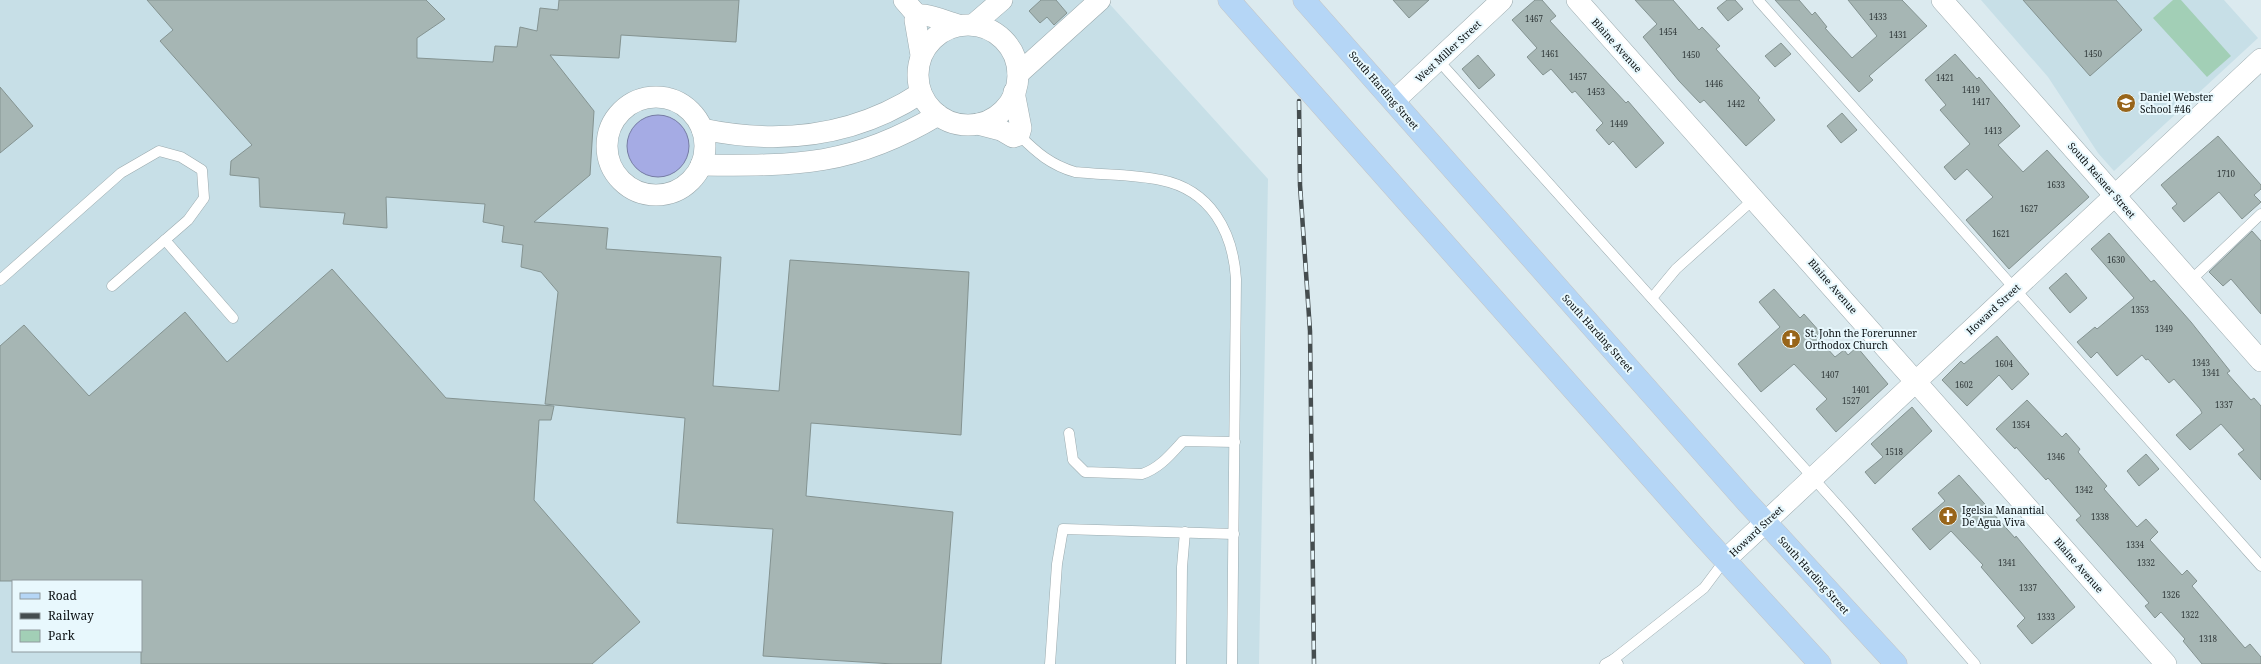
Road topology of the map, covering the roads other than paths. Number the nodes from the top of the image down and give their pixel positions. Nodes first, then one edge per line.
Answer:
1 (1002, 0) edge
2 (1100, 0) edge
3 (1229, 0) edge
4 (1304, 0) edge
5 (1502, 0) edge
6 (1577, 0) edge
7 (1758, 0) edge
8 (1942, 0) edge
9 (910, 8) edge
10 (965, 25) junction
11 (921, 55) junction
12 (2261, 59) edge
13 (1438, 60) junction
14 (1016, 83) junction
15 (921, 93) junction
16 (1394, 101) junction
17 (938, 115) junction
18 (978, 124) junction
19 (702, 129) junction
20 (1020, 136) junction
21 (701, 165) junction
22 (2116, 195) junction
23 (1755, 198) junction
24 (2261, 214) edge
25 (165, 240) junction
26 (0, 280) edge
27 (2191, 280) junction
28 (112, 286) dead end
29 (2016, 288) junction
30 (1652, 298) junction
31 (233, 318) dead end
32 (2261, 361) edge
33 (1916, 381) junction
34 (1069, 433) dead end
35 (1235, 442) junction
36 (1813, 478) junction
37 (1765, 522) junction
38 (1185, 532) junction
39 (1234, 534) junction
40 (1725, 560) junction
41 (2261, 566) edge
42 (1612, 662) edge
43 (1050, 664) edge
44 (1182, 664) edge
45 (1232, 664) edge
46 (1820, 664) edge
47 (1896, 664) edge
48 (1975, 664) edge
49 (2166, 664) edge

1 - 10 street
2 - 14 street
3 - 40 main road
4 - 16 main road, South Harding Street
5 - 13 street, West Miller Street
6 - 23 street, Blaine Avenue
7 - 29 lane
8 - 22 street, South Reisner Street
9 - 10 street
9 - 11 street
10 - 11 street
10 - 14 street
11 - 15 street
12 - 22 street, Howard Street
13 - 16 street, West Miller Street
13 - 30 lane
14 - 18 street
14 - 20 street
15 - 17 street
15 - 19 street
16 - 37 main road, South Harding Street
17 - 18 street
17 - 21 street
18 - 20 street
19 - 21 street
19 - 21 street
20 - 35 lane
22 - 27 street, South Reisner Street
22 - 29 street, Howard Street
23 - 30 lane
23 - 33 street, Blaine Avenue
24 - 27 lane
25 - 26 lane
25 - 28 lane
25 - 31 lane
27 - 32 street, South Reisner Street
29 - 33 street, Howard Street
29 - 41 lane
30 - 36 lane
33 - 36 street, Howard Street
33 - 49 street, Blaine Avenue
34 - 35 lane
35 - 39 lane
36 - 37 street, Howard Street
36 - 48 lane
37 - 40 street, Howard Street
37 - 47 main road, South Harding Street
38 - 39 lane
38 - 43 lane
38 - 44 lane
39 - 45 lane
40 - 42 lane
40 - 46 main road

